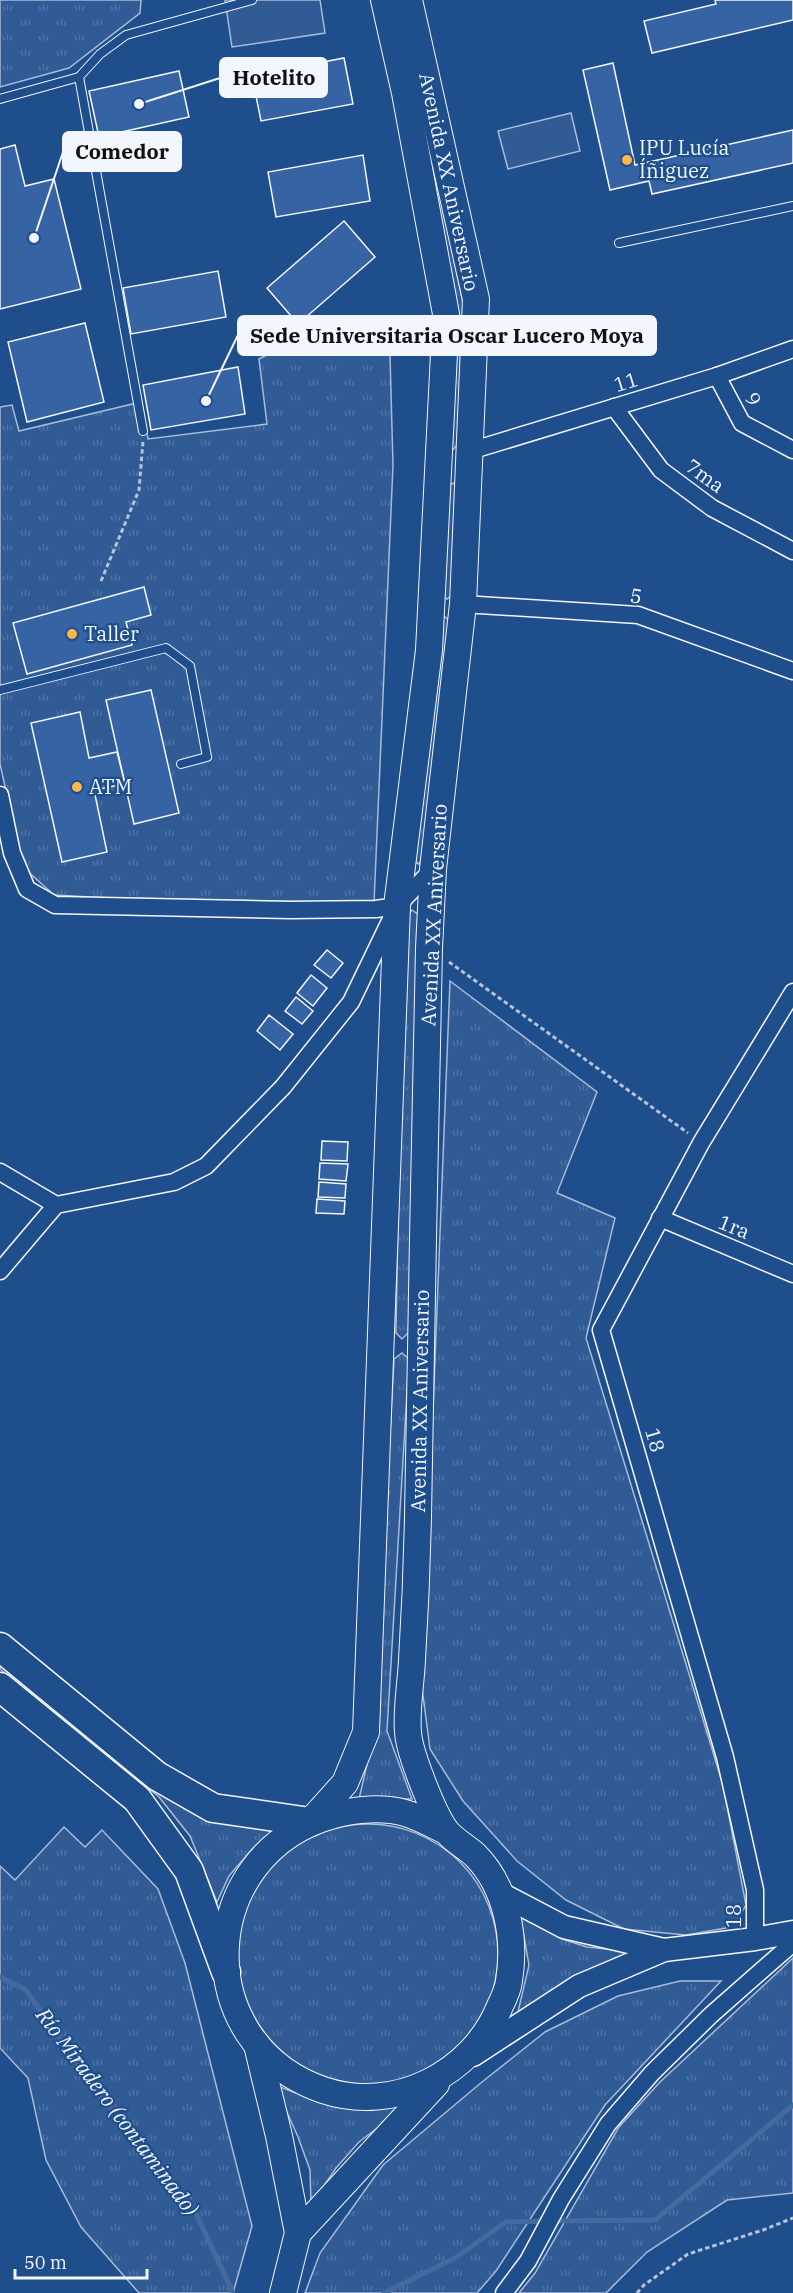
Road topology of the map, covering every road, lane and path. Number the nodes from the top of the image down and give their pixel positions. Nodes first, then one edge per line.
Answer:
1 (252, 0) edge
2 (384, 0) edge
3 (409, 0) edge
4 (79, 77) junction
5 (0, 99) edge
6 (793, 206) edge
7 (619, 243) dead end
8 (793, 349) edge
9 (717, 376) junction
10 (614, 407) junction
11 (143, 431) joint
12 (793, 450) edge
13 (470, 451) junction
14 (793, 551) edge
15 (100, 581) dead end
16 (463, 604) junction
17 (793, 671) edge
18 (0, 690) edge
19 (181, 764) dead end
20 (0, 795) edge
21 (433, 869) junction
22 (397, 906) junction
23 (429, 948) junction
24 (791, 1001) edge
25 (701, 1143) junction
26 (0, 1172) edge
27 (56, 1205) junction
28 (660, 1218) junction
29 (0, 1271) edge
30 (793, 1274) edge
31 (0, 1647) edge
32 (0, 1687) edge
33 (310, 1821) junction
34 (446, 1831) junction
35 (501, 1894) junction
36 (793, 1932) edge
37 (755, 1939) junction
38 (793, 1942) edge
39 (664, 1950) junction
40 (226, 1972) junction
41 (257, 2045) junction
42 (453, 2069) junction
43 (793, 2218) edge
44 (298, 2233) junction
45 (283, 2293) edge
46 (504, 2293) edge
47 (637, 2293) edge

1 - 4 lane
2 - 22 main road, Avenida XX Aniversario
3 - 13 main road, Avenida XX Aniversario
4 - 5 lane
4 - 11 lane
6 - 7 lane
8 - 9 street, 11
9 - 10 street, 11
9 - 12 street, 9
10 - 13 street, 11
10 - 14 street, 7ma
11 - 15 path
13 - 16 main road, Avenida XX Aniversario
16 - 17 street, 5
16 - 21 main road, Avenida XX Aniversario
18 - 19 lane
20 - 22 street
21 - 22 street
21 - 23 main road, Avenida XX Aniversario
22 - 27 street
22 - 33 main road, Avenida XX Aniversario
23 - 25 path
23 - 34 main road, Avenida XX Aniversario
24 - 25 street, 18
25 - 28 street, 18
26 - 27 street
27 - 29 street
28 - 30 street, 1ra
28 - 37 street, 18
31 - 33 highway
32 - 40 highway
33 - 34 main road
33 - 40 main road
34 - 35 main road
35 - 39 main road
35 - 42 main road
36 - 37 main road
37 - 39 main road
38 - 46 street
39 - 42 main road
40 - 41 main road
41 - 42 main road
41 - 44 main road
42 - 44 main road
43 - 47 path
44 - 45 main road

